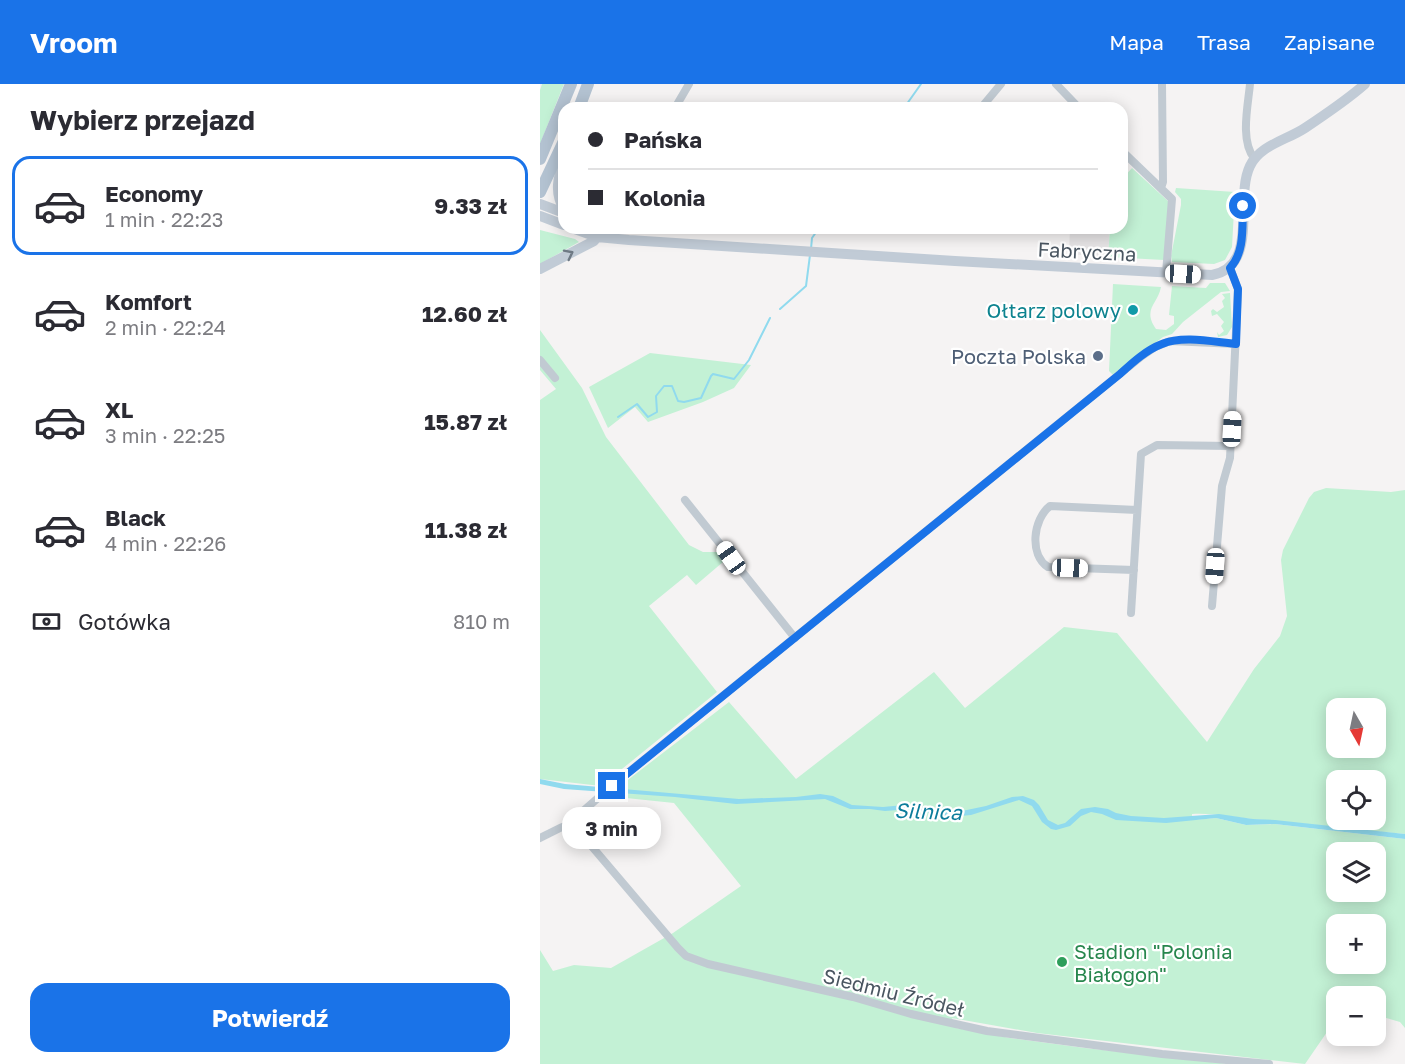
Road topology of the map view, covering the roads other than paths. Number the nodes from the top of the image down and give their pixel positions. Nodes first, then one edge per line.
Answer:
1 (571, 84) edge
2 (588, 84) edge
3 (689, 84) edge
4 (1001, 84) edge
5 (1056, 84) edge
6 (1162, 84) edge
7 (1250, 84) edge
8 (1365, 84) edge
9 (564, 102) edge
10 (581, 102) edge
11 (678, 102) edge
12 (986, 102) edge
13 (1073, 102) edge
14 (558, 115) edge
15 (558, 154) edge
16 (1128, 157) edge
17 (1254, 158) junction
18 (540, 159) edge
19 (1161, 188) junction
20 (540, 192) edge
21 (540, 204) edge
22 (558, 209) edge
23 (540, 216) edge
24 (558, 223) edge
25 (599, 234) edge
26 (608, 234) edge
27 (1230, 268) junction
28 (540, 269) edge
29 (1166, 273) junction
30 (1236, 344) junction
31 (540, 360) edge
32 (555, 378) dead end
33 (1231, 446) junction
34 (686, 500) dead end
35 (1137, 510) junction
36 (1134, 570) junction
37 (1212, 606) dead end
38 (1131, 613) dead end
39 (795, 638) junction
40 (577, 823) junction
41 (540, 838) edge
42 (1269, 1064) edge

1 - 9 main road
2 - 10 main road
3 - 11 street
4 - 12 street
5 - 13 street
6 - 19 street
7 - 17 street
8 - 17 main road
14 - 18 main road
15 - 20 main road
16 - 19 street
17 - 27 main road
19 - 29 street
21 - 22 main road
23 - 24 main road
28 -> 25 main road
26 - 29 main road, Fabryczna
27 - 29 main road, Fabryczna
27 - 30 street
30 - 33 street
30 - 39 street
31 - 32 street
33 - 35 street
33 - 37 street
34 - 39 street
35 - 36 street
35 - 36 street
36 - 38 street
39 - 40 street
40 - 41 street
40 - 42 street, Siedmiu Źródeł

